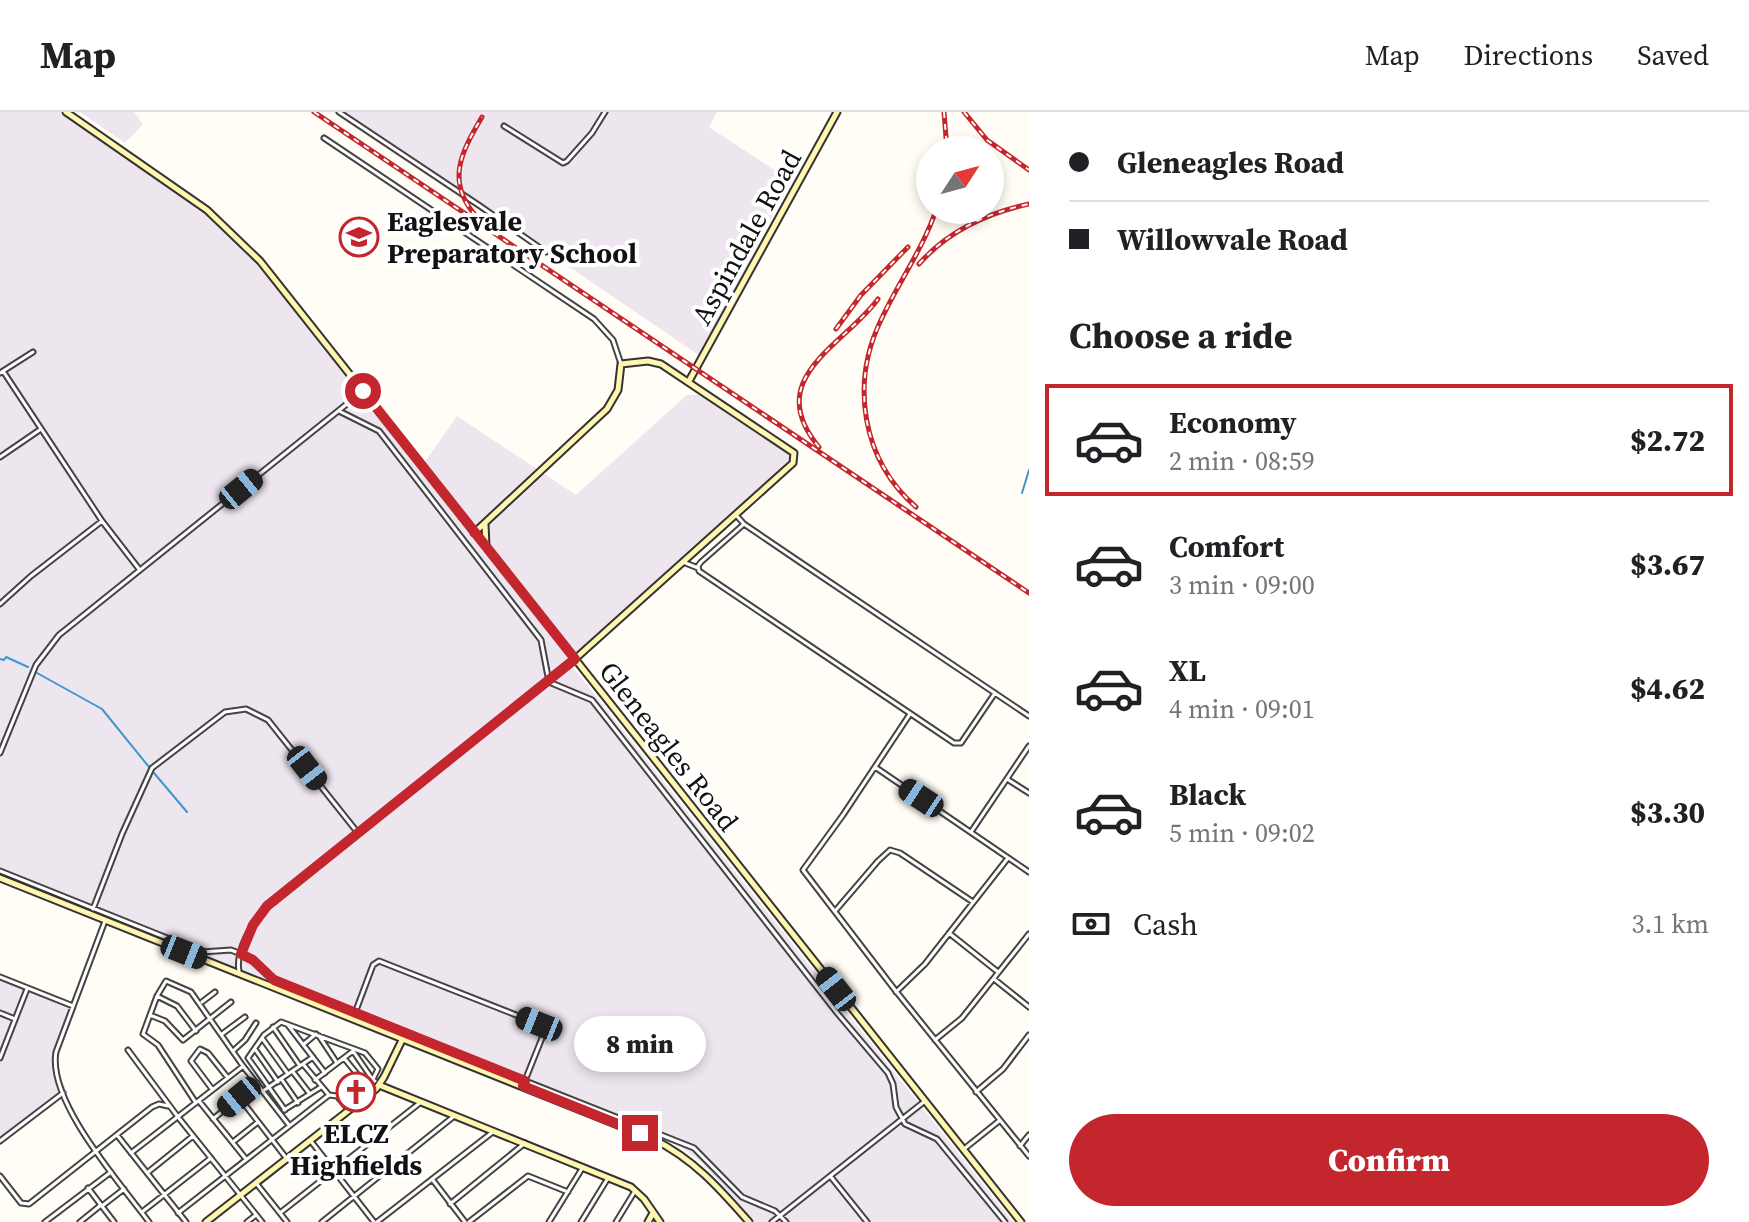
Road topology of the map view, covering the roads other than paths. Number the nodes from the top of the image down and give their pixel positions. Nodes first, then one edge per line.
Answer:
1 (66, 112) edge
2 (339, 112) edge
3 (605, 112) edge
4 (837, 112) edge
5 (504, 126) dead end
6 (324, 138) dead end
7 (546, 252) dead end
8 (33, 352) dead end
9 (621, 364) junction
10 (2, 372) edge
11 (689, 381) junction
12 (363, 391) junction
13 (339, 411) junction
14 (41, 429) junction
15 (0, 457) edge
16 (736, 515) junction
17 (464, 520) junction
18 (102, 521) junction
19 (485, 523) junction
20 (744, 524) junction
21 (474, 533) junction
22 (486, 548) junction
23 (683, 562) junction
24 (698, 568) junction
25 (140, 570) junction
26 (0, 604) edge
27 (575, 659) junction
28 (549, 682) junction
29 (995, 693) junction
30 (910, 714) junction
31 (1029, 716) edge
32 (1029, 746) edge
33 (0, 753) edge
34 (875, 767) junction
35 (1007, 779) junction
36 (1029, 793) edge
37 (971, 832) junction
38 (358, 833) junction
39 (1008, 858) junction
40 (0, 871) edge
41 (1029, 872) edge
42 (0, 878) edge
43 (973, 902) junction
44 (93, 909) junction
45 (836, 912) junction
46 (105, 921) junction
47 (949, 933) junction
48 (1029, 934) edge
49 (241, 954) junction
50 (238, 962) junction
51 (228, 969) junction
52 (998, 972) junction
53 (240, 974) junction
54 (0, 977) edge
55 (994, 979) junction
56 (27, 989) junction
57 (215, 992) dead end
58 (896, 992) junction
59 (157, 996) junction
60 (231, 1002) dead end
61 (200, 1004) junction
62 (73, 1006) junction
63 (1029, 1007) edge
64 (0, 1013) edge
65 (355, 1013) junction
66 (149, 1015) junction
67 (245, 1017) dead end
68 (16, 1019) junction
69 (212, 1019) junction
70 (285, 1022) junction
71 (256, 1023) dead end
72 (273, 1027) junction
73 (196, 1031) junction
74 (222, 1034) junction
75 (318, 1035) junction
76 (1029, 1035) edge
77 (262, 1038) junction
78 (403, 1038) junction
79 (935, 1040) junction
80 (303, 1045) junction
81 (254, 1049) junction
82 (128, 1050) dead end
83 (354, 1050) junction
84 (233, 1051) junction
85 (313, 1057) junction
86 (0, 1058) edge
87 (344, 1058) junction
88 (337, 1063) junction
89 (302, 1065) junction
90 (243, 1066) junction
91 (293, 1072) junction
92 (325, 1073) junction
93 (288, 1075) junction
94 (228, 1078) junction
95 (315, 1080) junction
96 (280, 1081) junction
97 (376, 1082) junction
98 (257, 1083) junction
99 (524, 1084) junction
100 (321, 1087) junction
101 (269, 1088) junction
102 (212, 1090) junction
103 (263, 1091) junction
104 (976, 1092) junction
105 (63, 1093) junction
106 (310, 1094) junction
107 (329, 1095) junction
108 (239, 1097) junction
109 (925, 1101) junction
110 (198, 1102) junction
111 (421, 1102) junction
112 (298, 1103) junction
113 (170, 1106) junction
114 (285, 1110) junction
115 (349, 1110) junction
116 (279, 1111) junction
117 (454, 1115) junction
118 (178, 1117) junction
119 (213, 1119) junction
120 (901, 1119) junction
121 (999, 1121) junction
122 (258, 1122) junction
123 (289, 1125) junction
124 (494, 1131) junction
125 (117, 1135) junction
126 (1029, 1135) edge
127 (193, 1136) junction
128 (271, 1139) junction
129 (310, 1140) junction
130 (0, 1141) edge
131 (232, 1142) junction
132 (525, 1143) junction
133 (1020, 1146) junction
134 (963, 1149) junction
135 (95, 1151) junction
136 (131, 1153) junction
137 (1029, 1156) edge
138 (211, 1158) junction
139 (246, 1159) junction
140 (287, 1159) junction
141 (583, 1167) junction
142 (334, 1170) junction
143 (111, 1172) junction
144 (147, 1173) junction
145 (0, 1176) edge
146 (225, 1176) junction
147 (831, 1177) junction
148 (608, 1178) junction
149 (432, 1179) junction
150 (256, 1183) junction
151 (88, 1188) junction
152 (124, 1189) junction
153 (636, 1190) junction
154 (568, 1192) junction
155 (164, 1195) junction
156 (241, 1195) junction
157 (354, 1197) junction
158 (450, 1204) junction
159 (101, 1206) junction
160 (142, 1212) junction
161 (178, 1213) junction
162 (280, 1213) junction
163 (653, 1213) junction
164 (256, 1215) junction
165 (781, 1215) junction
166 (209, 1221) edge
167 (45, 1222) edge
168 (80, 1222) edge
169 (114, 1222) edge
170 (149, 1222) edge
171 (186, 1222) edge
172 (247, 1222) edge
173 (262, 1222) edge
174 (287, 1222) edge
175 (322, 1222) edge
176 (375, 1222) edge
177 (467, 1222) edge
178 (549, 1222) edge
179 (581, 1222) edge
180 (616, 1222) edge
181 (648, 1222) edge
182 (660, 1222) edge
183 (749, 1222) edge
184 (772, 1222) edge
185 (786, 1222) edge
186 (867, 1222) edge
187 (1005, 1222) edge
188 (1021, 1222) edge

1 - 12 street, Gleneagles Road
2 - 7 street
3 - 5 street
4 - 11 street, Aspindale Road
6 - 9 street
8 - 10 street
9 - 11 street
9 - 19 street
10 - 14 street
11 - 16 street
12 - 13 street
12 - 17 street, Gleneagles Road
13 - 25 street
13 - 28 street
14 - 15 street
14 - 18 street
16 - 20 street
16 - 23 street
17 - 19 street
17 - 21 street, Gleneagles Road
18 - 25 street
18 - 26 street
19 - 21 street
19 - 22 street
20 - 24 street
20 - 29 street
21 - 22 street, Gleneagles Road
22 - 27 street, Gleneagles Road
23 - 24 street
23 - 27 street
24 - 30 street
25 - 33 street
27 - 28 street
27 - 109 street, Gleneagles Road
28 - 38 street
28 - 120 street
29 - 30 street
29 - 31 street
30 - 34 street
32 - 35 street
34 - 37 street
34 - 45 street
35 - 36 street
35 - 37 street
37 - 39 street
38 - 44 street
38 - 49 street
39 - 41 street
39 - 43 street
40 - 44 street
42 - 46 street
43 - 45 street
43 - 47 street
44 - 49 street
45 - 58 street
46 - 51 street
46 - 62 street
47 - 52 street
47 - 58 street
48 - 52 street
49 - 50 street
49 - 65 street
50 - 51 street
50 - 53 street
51 - 53 street
52 - 55 street
53 - 78 street
54 - 56 street
55 - 63 street
55 - 79 street
56 - 62 street
56 - 68 street
57 - 61 street
58 - 79 street
59 - 61 street
59 - 66 street
59 - 73 street
60 - 69 street
61 - 69 street
62 - 105 street
64 - 68 street
65 - 99 street
65 - 99 street
66 - 73 street
66 - 110 street
67 - 74 street
68 - 86 street
69 - 73 street
69 - 74 street
70 - 72 street
70 - 75 street
70 - 80 street
71 - 84 street
72 - 77 street
72 - 89 street
74 - 84 street
75 - 80 street
75 - 83 street
75 - 88 street
76 - 104 street
77 - 81 street
77 - 93 street
78 - 97 street
78 - 99 street
79 - 104 street
80 - 85 street
81 - 96 street
81 - 101 street
82 - 113 street
83 - 87 street
83 - 97 street
83 - 97 street
84 - 90 street
85 - 89 street
85 - 92 street
87 - 88 street
87 - 97 street
88 - 92 street
89 - 91 street
89 - 95 street
90 - 94 street
90 - 98 street
91 - 93 street
91 - 106 street
92 - 95 street
93 - 96 street
94 - 102 street
94 - 102 street
95 - 100 street
96 - 101 street
96 - 112 street
97 - 111 street
97 - 115 street
98 - 103 street
98 - 108 street
99 - 165 street
99 - 183 street
100 - 106 street
100 - 107 street
101 - 103 street
101 - 114 street
102 - 110 street
103 - 116 street
104 - 121 street
105 - 130 street
105 - 135 street
106 - 112 street
107 - 115 street
107 - 123 street
108 - 119 street
108 - 122 street
109 - 120 street
109 - 134 street, Gleneagles Road
110 - 118 street
110 - 119 street
111 - 117 street
111 - 142 street
112 - 114 street
113 - 118 street
113 - 125 street
114 - 116 street
115 - 129 street
116 - 123 street
117 - 124 street
117 - 157 street
118 - 127 street
118 - 136 street
119 - 131 street
120 - 147 street
120 - 187 street
121 - 133 street
121 - 134 street
122 - 128 street
122 - 131 street
123 - 128 street
124 - 132 street
124 - 149 street
125 - 135 street
125 - 136 street
126 - 133 street
127 - 138 street
127 - 144 street
128 - 139 street
128 - 140 street
129 - 140 street
129 - 142 street
131 - 139 street
132 - 141 street
132 - 158 street
133 - 137 street
134 - 188 street, Gleneagles Road
135 - 143 street
135 - 145 street
136 - 144 street
138 - 146 street
138 - 155 street
139 - 146 street
140 - 150 street
141 - 148 street
141 - 154 street
142 - 157 street
142 - 162 street
143 - 151 street
143 - 152 street
144 - 155 street
146 - 156 street
146 - 161 street
147 - 165 street
147 - 186 street
148 - 153 street
148 - 179 street
149 - 158 street
149 - 176 street
150 - 156 street
150 - 162 street
151 - 159 street
151 - 167 street
152 - 159 street
152 - 160 street
153 - 163 street
153 - 180 street
154 - 177 street
154 - 178 street
155 - 160 street
155 - 161 street
156 - 164 street
156 - 166 street
157 - 175 street
157 - 176 street
158 - 177 street
159 - 168 street
159 - 169 street
160 - 170 street
161 - 171 street
162 - 174 street
163 - 181 street
163 - 182 street
164 - 172 street
164 - 173 street
165 - 184 street
165 - 185 street

